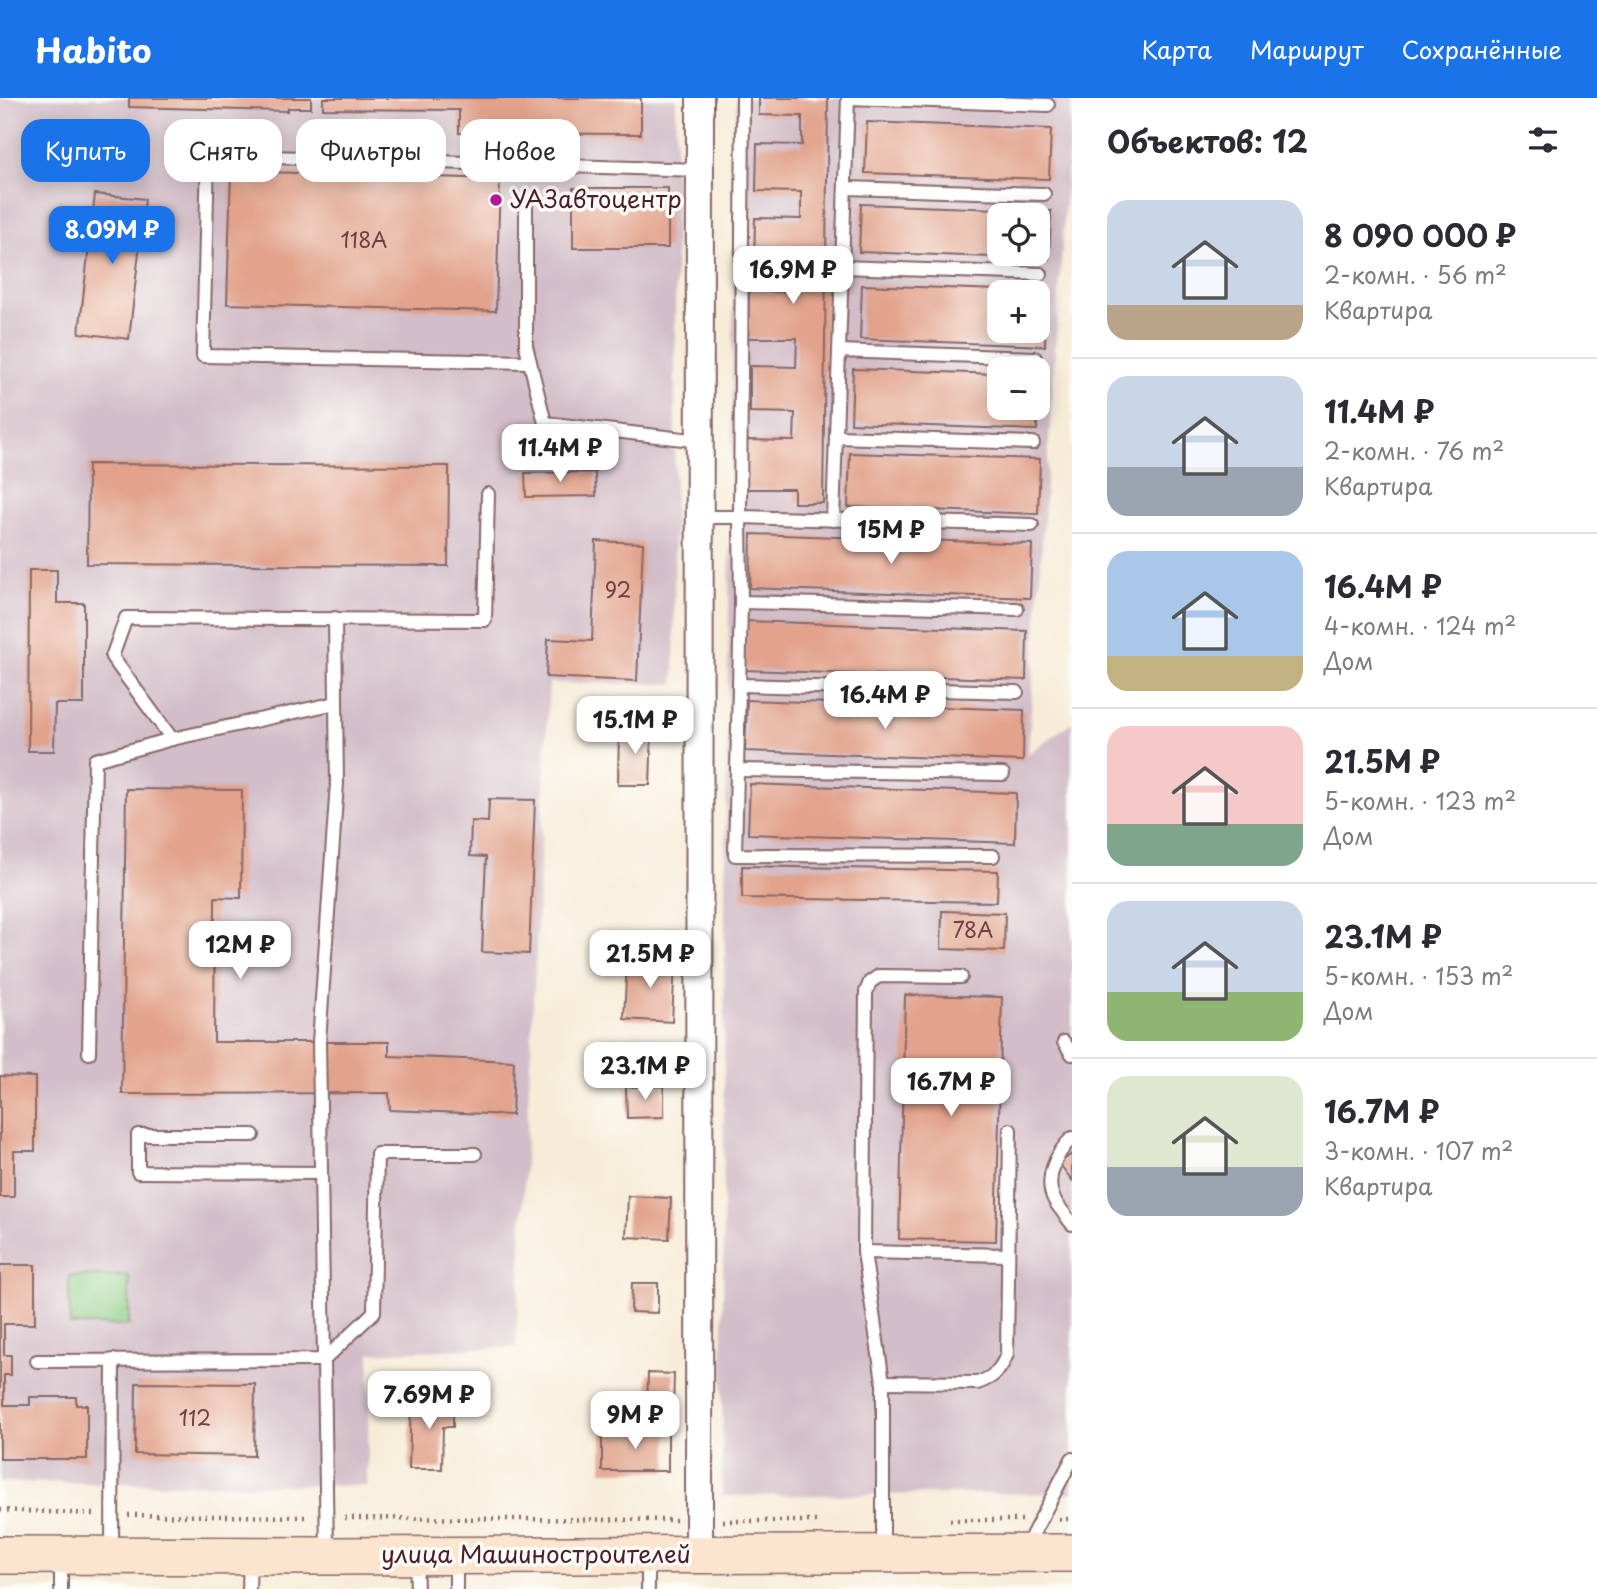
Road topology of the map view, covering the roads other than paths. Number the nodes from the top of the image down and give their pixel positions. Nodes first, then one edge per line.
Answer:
1 (700, 98) edge
2 (743, 98) edge
3 (1048, 105) dead end
4 (701, 170) junction
5 (845, 188) junction
6 (1044, 194) dead end
7 (526, 201) dead end
8 (842, 267) junction
9 (1041, 274) dead end
10 (839, 351) junction
11 (1007, 357) edge
12 (530, 362) junction
13 (836, 437) junction
14 (701, 441) junction
15 (1032, 443) dead end
16 (488, 494) dead end
17 (701, 517) junction
18 (740, 517) junction
19 (833, 520) junction
20 (1032, 525) dead end
21 (741, 602) junction
22 (1017, 609) dead end
23 (335, 618) junction
24 (739, 685) junction
25 (1017, 692) dead end
26 (336, 703) junction
27 (172, 739) junction
28 (737, 770) junction
29 (1003, 774) dead end
30 (993, 856) dead end
31 (961, 977) dead end
32 (1064, 1042) dead end
33 (89, 1053) dead end
34 (1072, 1054) edge
35 (1010, 1130) dead end
36 (253, 1135) dead end
37 (1072, 1138) edge
38 (475, 1154) dead end
39 (321, 1174) junction
40 (1072, 1224) edge
41 (864, 1252) junction
42 (1008, 1255) junction
43 (113, 1360) junction
44 (324, 1360) junction
45 (37, 1361) dead end
46 (884, 1382) junction
47 (1072, 1460) edge
48 (699, 1537) junction
49 (884, 1553) junction
50 (1022, 1553) junction
51 (1072, 1553) edge
52 (0, 1555) edge
53 (112, 1556) junction
54 (327, 1556) junction
55 (61, 1572) edge
56 (250, 1572) edge
57 (417, 1572) edge
58 (456, 1572) edge
59 (648, 1572) edge

1 - 4 street
2 - 18 lane
3 - 5 lane
4 - 12 lane
4 - 14 street
5 - 6 lane
5 - 8 lane
7 - 12 lane
8 - 9 lane
8 - 10 lane
10 - 11 lane
10 - 13 lane
12 - 14 lane
13 - 15 lane
13 - 19 lane
14 - 17 street
16 - 23 lane
17 - 18 lane
17 - 48 street
18 - 19 lane
18 - 21 lane
19 - 20 lane
21 - 22 lane
21 - 24 lane
23 - 26 lane
23 - 27 lane
24 - 25 lane
24 - 28 lane
26 - 27 lane
26 - 39 lane
27 - 33 lane
28 - 29 lane
28 - 30 lane
31 - 41 lane
32 - 34 lane
35 - 42 lane
36 - 39 lane
37 - 40 lane
38 - 44 lane
39 - 44 lane
41 - 42 lane
41 - 46 lane
42 - 46 lane
43 - 44 lane
43 - 45 lane
43 - 53 lane
44 - 54 lane
46 - 49 lane
47 - 50 lane
48 - 49 main road, улица Машиностроителей
48 - 59 main road, улица Машиностроителей
49 - 50 main road, улица Машиностроителей
50 - 51 main road, улица Машиностроителей
52 - 55 main road, улица Машиностроителей
53 - 55 main road, улица Машиностроителей
53 - 56 main road, улица Машиностроителей
54 - 56 main road, улица Машиностроителей
54 - 57 main road, улица Машиностроителей
57 - 58 main road, улица Машиностроителей
58 - 59 main road, улица Машиностроителей

